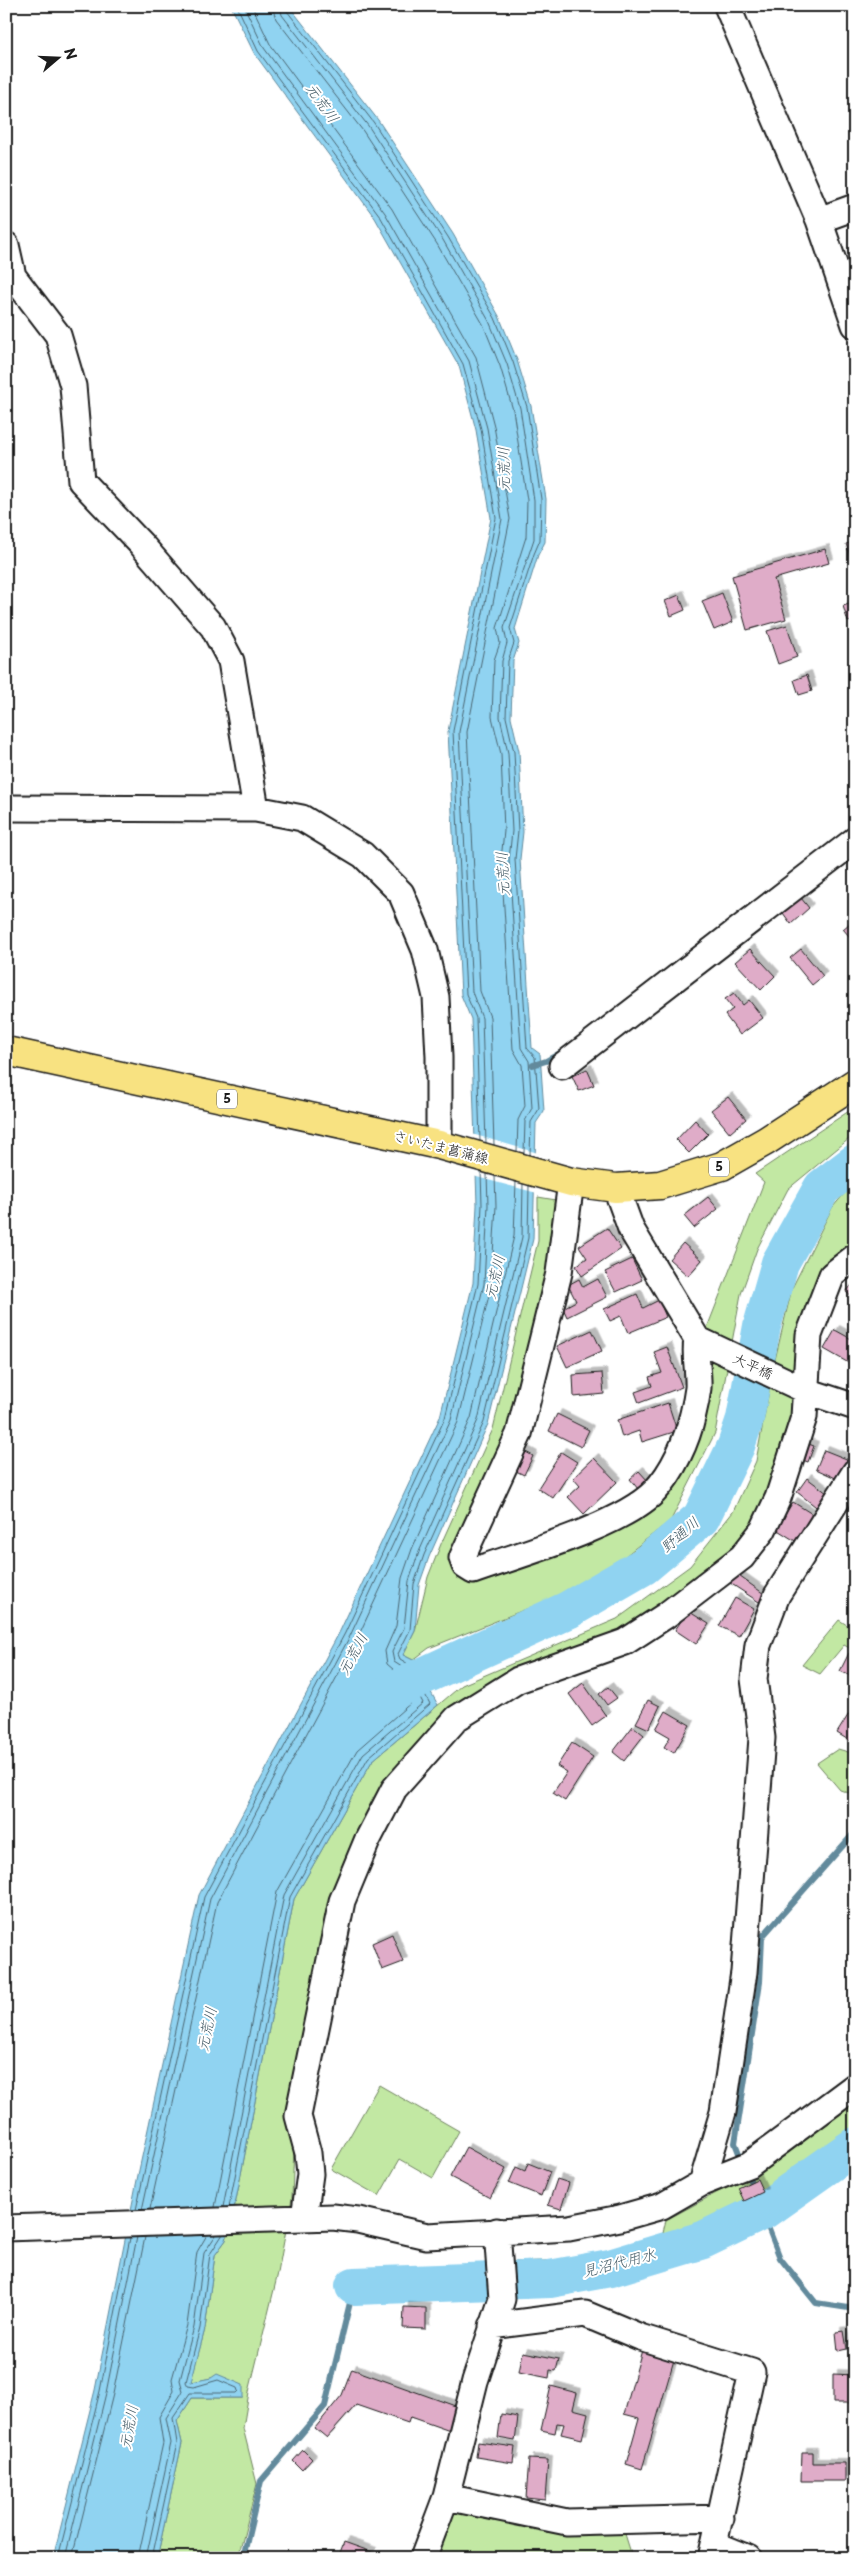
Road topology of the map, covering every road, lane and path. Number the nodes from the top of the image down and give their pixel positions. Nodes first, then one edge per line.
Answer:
1 (727, 6) edge
2 (855, 207) edge
3 (819, 220) junction
4 (6, 245) edge
5 (10, 278) edge
6 (855, 325) edge
7 (6, 808) edge
8 (256, 809) junction
9 (855, 840) edge
10 (6, 1051) edge
11 (562, 1066) dead end
12 (855, 1083) edge
13 (443, 1146) junction
14 (567, 1181) junction
15 (616, 1188) junction
16 (855, 1257) edge
17 (700, 1340) junction
18 (806, 1390) junction
19 (855, 1407) edge
20 (855, 1472) edge
21 (855, 2086) edge
22 (702, 2183) junction
23 (296, 2218) junction
24 (6, 2228) edge
25 (497, 2231) junction
26 (492, 2326) junction
27 (446, 2497) junction
28 (721, 2518) junction
29 (714, 2552) edge
30 (423, 2558) edge
31 (749, 2558) edge

1 - 3 street
2 - 3 street
3 - 6 street
4 - 5 street
5 - 8 street
7 - 8 street
8 - 13 street
9 - 11 street
10 - 13 main road, さいたま菖蒲線 / 5
12 - 15 main road, さいたま菖蒲線 / 5
13 - 14 main road, さいたま菖蒲線 / 5
14 - 15 main road, さいたま菖蒲線 / 5
14 - 17 street
15 - 17 street
16 - 18 street
17 - 18 street, 大平橋
18 - 19 street, 大平橋
18 - 23 street
20 - 22 street
21 - 22 street
22 - 25 street
23 - 24 street
23 - 25 street
25 - 26 street
26 - 27 street
26 - 28 street
27 - 28 street
27 - 30 street
28 - 29 street
29 - 31 street

